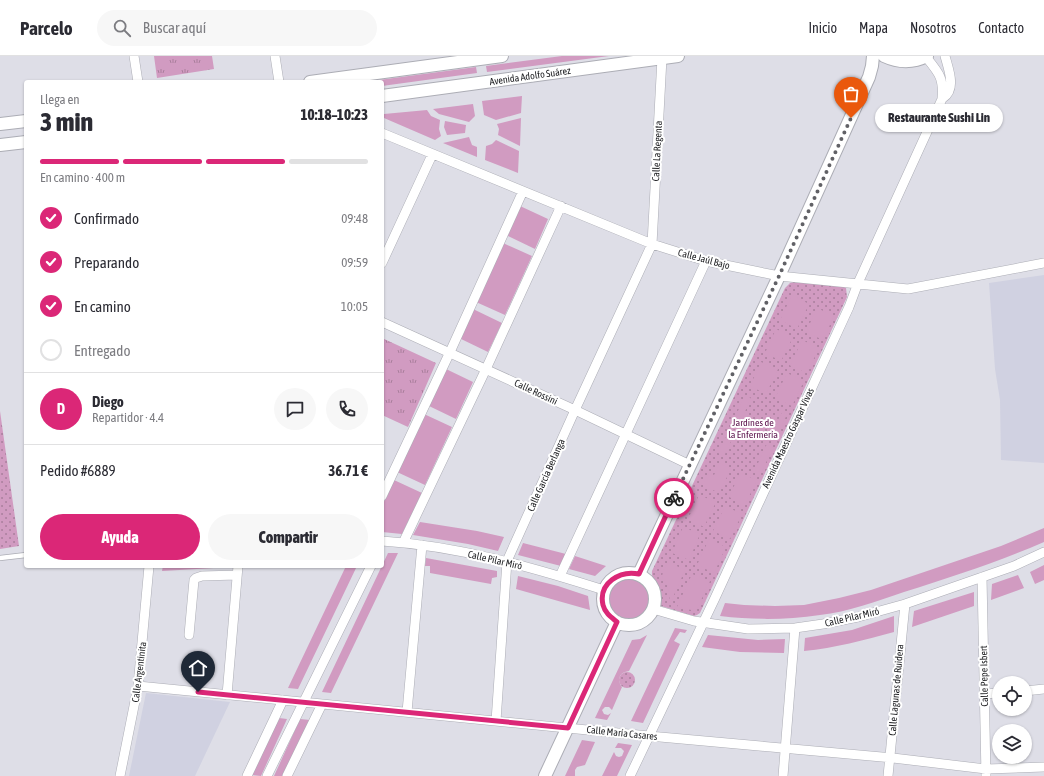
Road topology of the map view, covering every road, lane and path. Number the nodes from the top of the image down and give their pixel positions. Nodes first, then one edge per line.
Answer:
1 (134, 56) edge
2 (275, 56) edge
3 (502, 56) edge
4 (678, 56) edge
5 (873, 56) edge
6 (884, 56) edge
7 (927, 56) edge
8 (946, 56) edge
9 (662, 58) junction
10 (897, 61) junction
11 (869, 77) junction
12 (138, 80) edge
13 (279, 80) edge
14 (325, 80) edge
15 (384, 96) edge
16 (942, 99) junction
17 (24, 121) edge
18 (0, 124) edge
19 (384, 135) edge
20 (24, 142) edge
21 (0, 145) edge
22 (432, 155) junction
23 (523, 191) junction
24 (560, 206) junction
25 (652, 244) junction
26 (384, 259) edge
27 (706, 261) junction
28 (1044, 263) edge
29 (779, 276) junction
30 (858, 283) junction
31 (384, 323) edge
32 (450, 352) junction
33 (486, 369) junction
34 (575, 410) junction
35 (626, 435) junction
36 (690, 465) junction
37 (384, 492) edge
38 (384, 542) edge
39 (403, 543) junction
40 (422, 545) junction
41 (1044, 552) edge
42 (24, 555) edge
43 (0, 558) edge
44 (507, 561) junction
45 (149, 568) edge
46 (370, 568) edge
47 (237, 570) edge
48 (639, 574) junction
49 (560, 576) junction
50 (982, 577) junction
51 (604, 590) junction
52 (905, 604) junction
53 (653, 609) junction
54 (617, 622) junction
55 (703, 622) junction
56 (795, 628) junction
57 (189, 635) dead end
58 (138, 686) junction
59 (1044, 689) edge
60 (1032, 690) edge
61 (985, 694) junction
62 (992, 694) edge
63 (227, 695) junction
64 (283, 700) junction
65 (303, 702) junction
66 (322, 704) junction
67 (407, 712) junction
68 (496, 721) junction
69 (568, 728) junction
70 (649, 736) junction
71 (785, 749) junction
72 (890, 758) junction
73 (1044, 767) edge
74 (986, 772) edge
75 (120, 776) edge
76 (247, 776) edge
77 (268, 776) edge
78 (287, 776) edge
79 (545, 776) edge
80 (630, 776) edge
81 (783, 776) edge
82 (888, 776) edge

1 - 12 street
2 - 13 street
3 - 14 main road
4 - 9 main road, Avenida Adolfo Suárez
5 - 11 main road
6 - 10 main road
7 - 10 main road
7 - 16 street, Avenida Maestro Gaspar Vivas
8 - 16 street, Avenida Maestro Gaspar Vivas
9 - 15 main road, Avenida Adolfo Suárez
9 - 25 street, Calle La Regenta
10 - 11 main road
11 - 29 main road
16 - 30 street, Avenida Maestro Gaspar Vivas
17 - 18 main road
19 - 22 street, Calle Jaúl Bajo
20 - 21 main road
22 - 23 street, Calle Jaúl Bajo
22 - 26 street
23 - 24 street, Calle Jaúl Bajo
23 - 32 street
24 - 25 street, Calle Jaúl Bajo
24 - 33 street
25 - 27 street, Calle Jaúl Bajo
25 - 34 street, Calle García Berlanga
27 - 29 street, Calle Jaúl Bajo
27 - 35 street
28 - 30 street, Calle Jaúl Bajo
29 - 30 street, Calle Jaúl Bajo
29 - 36 main road
30 - 55 street, Avenida Maestro Gaspar Vivas
31 - 32 street, Calle Rossini
32 - 33 street, Calle Rossini
32 - 37 street
33 - 34 street, Calle Rossini
33 - 39 street
34 - 35 street, Calle Rossini
34 - 44 street, Calle García Berlanga
35 - 36 street, Calle Rossini
35 - 49 street
36 - 48 main road
38 - 39 street, Calle Pilar Miró
39 - 40 street, Calle Pilar Miró
40 - 44 street, Calle Pilar Miró
40 - 67 street
41 - 50 street, Calle Pilar Miró
42 - 43 lane
44 - 49 street, Calle Pilar Miró
44 - 68 street, Calle García Berlanga
45 - 58 street, Calle Argentinita
46 - 65 street
47 - 57 street
47 - 63 street
48 - 51 main road
48 - 53 main road
49 - 51 street, Calle Pilar Miró
50 - 52 street, Calle Pilar Miró
50 - 61 street, Calle Pepe Isbert
51 - 54 main road
52 - 56 street, Calle Pilar Miró
52 - 72 street, Calle Lagunas de Ruidera
53 - 54 main road
53 - 55 street, Calle Pilar Miró
54 - 69 main road
55 - 56 street, Calle Pilar Miró
55 - 70 street, Avenida Maestro Gaspar Vivas
56 - 71 street
58 - 63 street, Calle María Casares
58 - 75 street, Calle Argentinita
59 - 60 street
61 - 62 street
61 - 74 street, Calle Pepe Isbert
63 - 64 street, Calle María Casares
64 - 65 street, Calle María Casares
64 - 76 street
65 - 66 street, Calle María Casares
65 - 77 street
66 - 67 street, Calle María Casares
66 - 78 street
67 - 68 street, Calle María Casares
68 - 69 street, Calle María Casares
69 - 70 street, Calle María Casares
69 - 79 main road
70 - 71 street, Calle María Casares
70 - 80 street, Avenida Maestro Gaspar Vivas
71 - 72 street, Calle María Casares
71 - 81 street
72 - 74 street, Calle María Casares
72 - 82 street, Calle Lagunas de Ruidera
73 - 74 street, Calle María Casares

